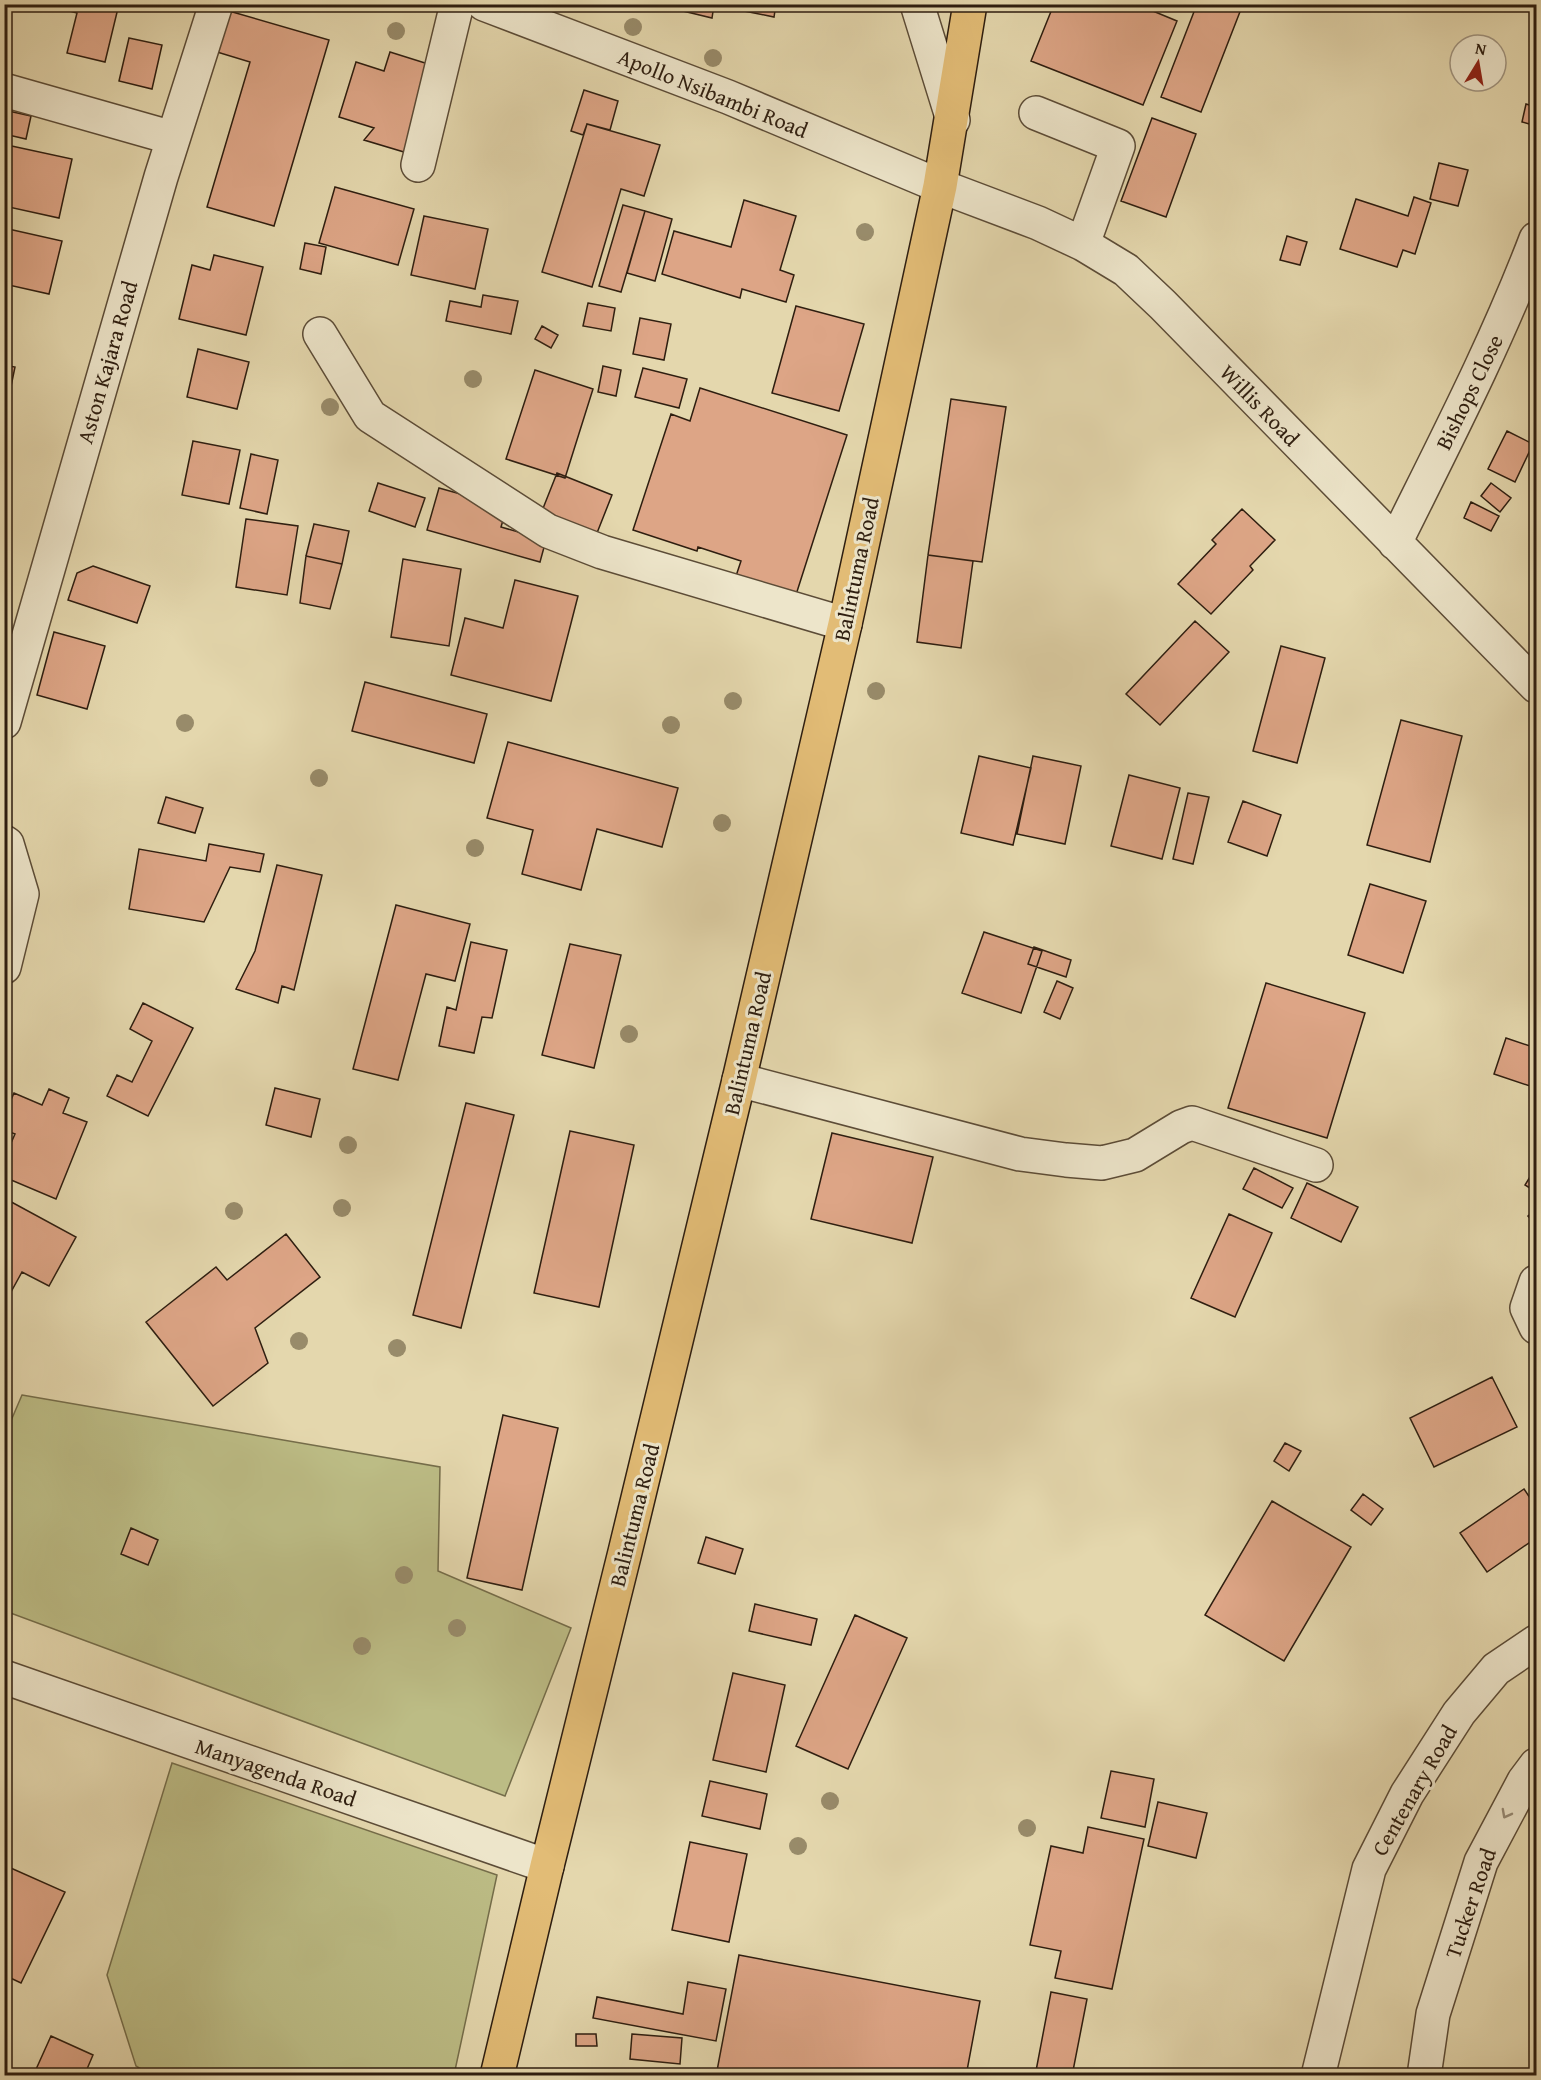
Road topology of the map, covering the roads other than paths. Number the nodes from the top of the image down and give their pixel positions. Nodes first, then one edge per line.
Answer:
1 (216, 4) edge
2 (457, 4) edge
3 (484, 4) edge
4 (918, 4) edge
5 (970, 4) edge
6 (4, 90) edge
7 (1036, 113) dead end
8 (953, 120) junction
9 (173, 138) junction
10 (418, 165) dead end
11 (940, 186) junction
12 (1536, 239) edge
13 (1083, 244) junction
14 (320, 334) dead end
15 (1395, 543) junction
16 (845, 624) junction
17 (1536, 686) edge
18 (4, 722) edge
19 (4, 842) edge
20 (4, 967) edge
21 (739, 1080) junction
22 (1316, 1165) dead end
23 (1536, 1282) edge
24 (1536, 1327) edge
25 (1536, 1642) edge
26 (4, 1677) edge
27 (1536, 1765) edge
28 (547, 1866) junction
29 (497, 2076) edge
30 (1318, 2076) edge
31 (1424, 2076) edge

1 - 9 street, Aston Kajara Road
2 - 10 street
3 - 11 street, Apollo Nsibambi Road
4 - 8 street
5 - 8 main road, Balintuma Road
6 - 9 street
7 - 13 street
8 - 11 main road, Balintuma Road
9 - 18 street, Aston Kajara Road
11 - 13 street, Willis Road
11 - 16 main road, Balintuma Road
12 - 15 street, Bishops Close
13 - 15 street, Willis Road
14 - 16 street
15 - 17 street, Willis Road
16 - 21 main road, Balintuma Road
19 - 20 street
21 - 22 street
21 - 28 main road, Balintuma Road
23 - 24 street
25 - 30 street, Centenary Road
26 - 28 street, Manyagenda Road
27 -> 31 street, Tucker Road
28 - 29 main road, Balintuma Road

